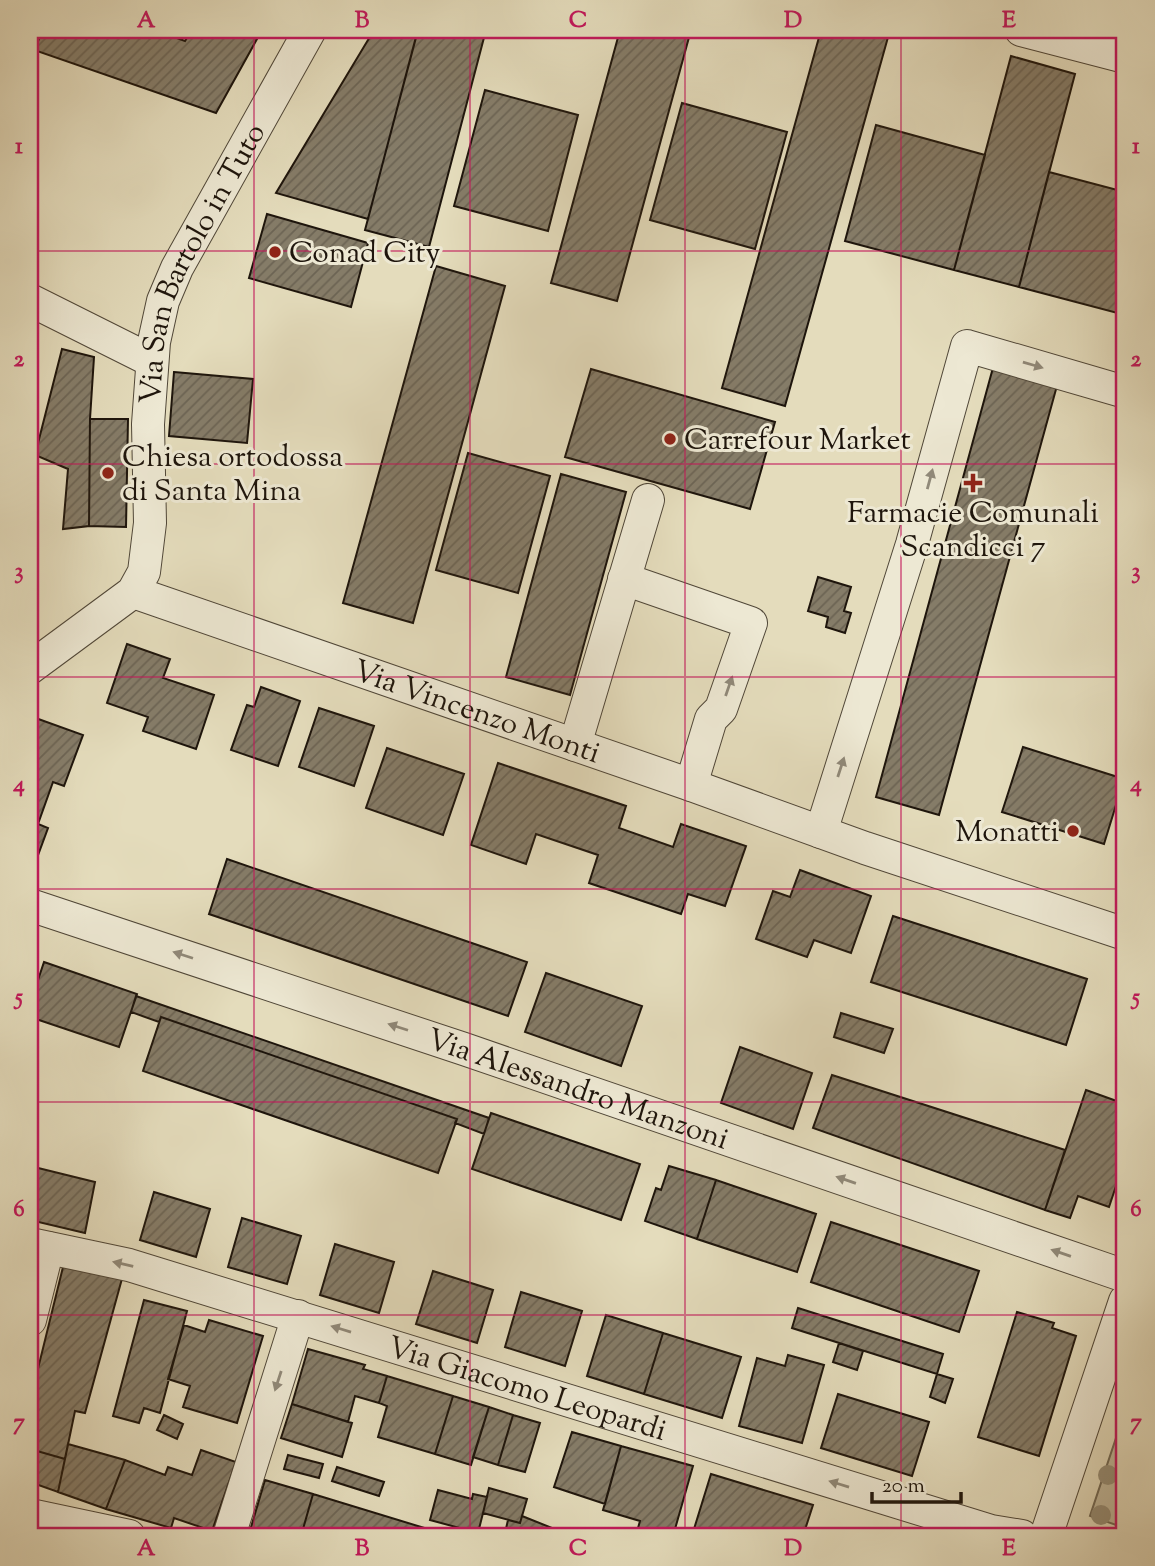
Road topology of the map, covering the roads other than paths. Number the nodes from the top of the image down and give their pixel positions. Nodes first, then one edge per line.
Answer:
1 (310, 30) edge
2 (1021, 30) edge
3 (1125, 57) edge
4 (30, 300) edge
5 (152, 361) junction
6 (1125, 392) edge
7 (648, 500) dead end
8 (624, 579) junction
9 (133, 592) junction
10 (30, 668) edge
11 (575, 745) junction
12 (691, 785) junction
13 (821, 832) junction
14 (30, 905) edge
15 (1125, 934) edge
16 (39, 1246) edge
17 (1125, 1276) edge
18 (1125, 1301) edge
19 (298, 1316) junction
20 (30, 1320) edge
21 (30, 1515) edge
22 (83, 1531) edge
23 (130, 1536) edge
24 (229, 1536) edge
25 (1022, 1536) edge
26 (1046, 1536) edge

1 - 5 street, Via San Bartolo in Tuto
2 - 3 street
4 - 5 street
5 - 9 street, Via San Bartolo in Tuto
13 -> 6 street
7 - 8 street
8 - 11 street
12 -> 8 street
9 - 10 street
9 - 11 street, Via Vincenzo Monti
11 - 12 street, Via Vincenzo Monti
12 - 13 street, Via Vincenzo Monti
13 - 15 street, Via Vincenzo Monti
17 -> 14 street, Via Alessandro Manzoni
19 -> 16 street, Via Giacomo Leopardi
16 - 20 street
18 - 26 street
19 -> 24 street
25 -> 19 street, Via Giacomo Leopardi
21 - 22 street
22 - 23 street

